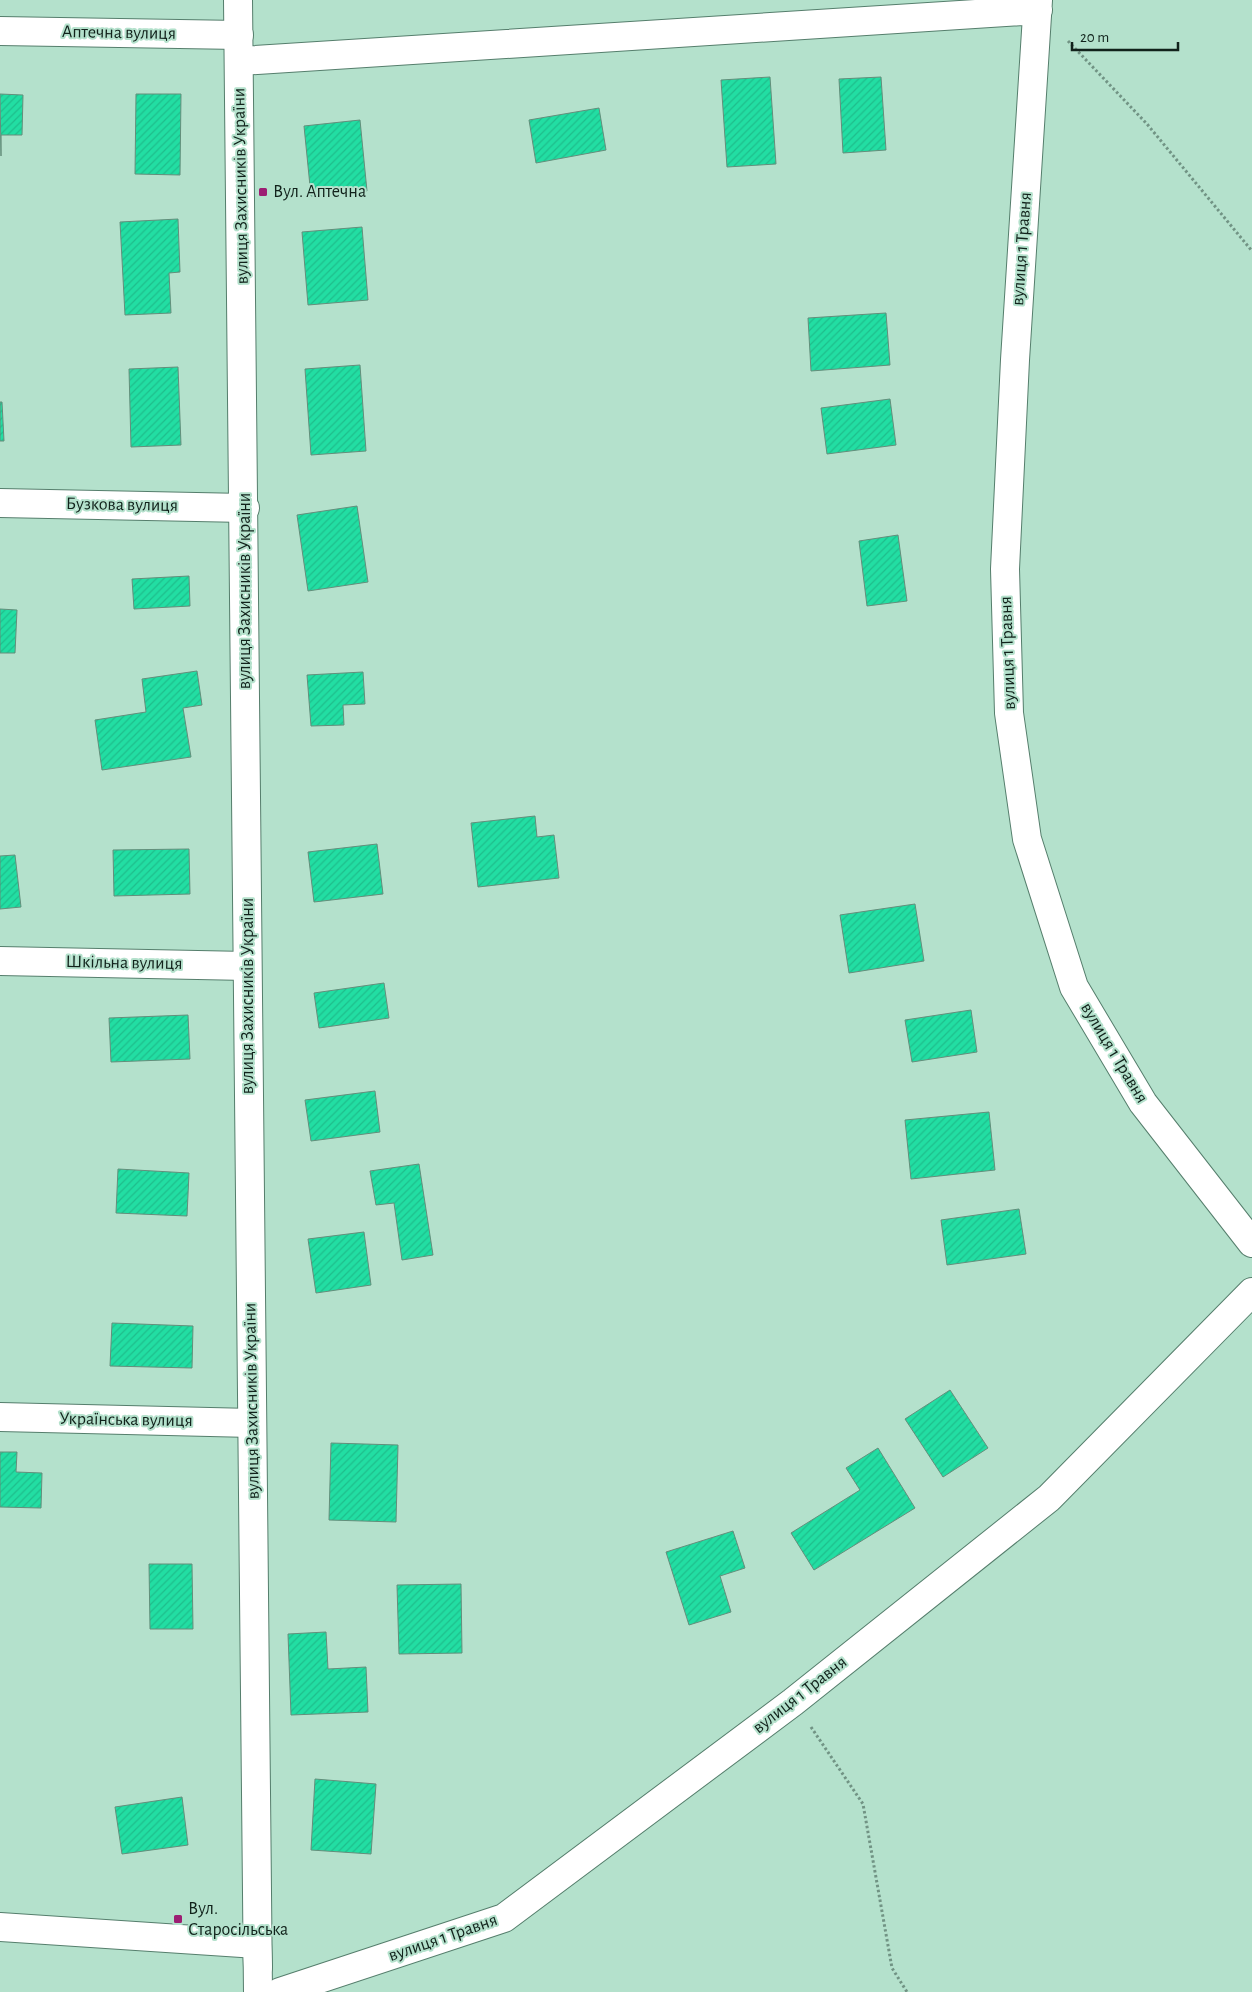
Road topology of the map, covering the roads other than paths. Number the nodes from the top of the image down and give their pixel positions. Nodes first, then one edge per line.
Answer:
1 (238, 0) edge
2 (1038, 5) edge
3 (0, 31) edge
4 (239, 48) junction
5 (0, 503) edge
6 (245, 508) junction
7 (0, 961) edge
8 (247, 966) junction
9 (1252, 1242) edge
10 (1252, 1292) edge
11 (0, 1417) edge
12 (252, 1422) junction
13 (0, 1927) edge
14 (257, 1944) junction
15 (258, 1992) edge
16 (280, 1992) edge

1 - 4 street, вулиця Захисників України
2 - 4 street, Аптечна вулиця
2 - 9 street, вулиця 1 Травня
3 - 4 street, Аптечна вулиця
4 - 6 street, вулиця Захисників України
5 - 6 street, Бузкова вулиця
6 - 8 street, вулиця Захисників України
7 - 8 street, Шкільна вулиця
8 - 12 street, вулиця Захисників України
10 - 16 street, вулиця 1 Травня
11 - 12 street, Українська вулиця
12 - 14 street, вулиця Захисників України
13 - 14 street
14 - 15 street

